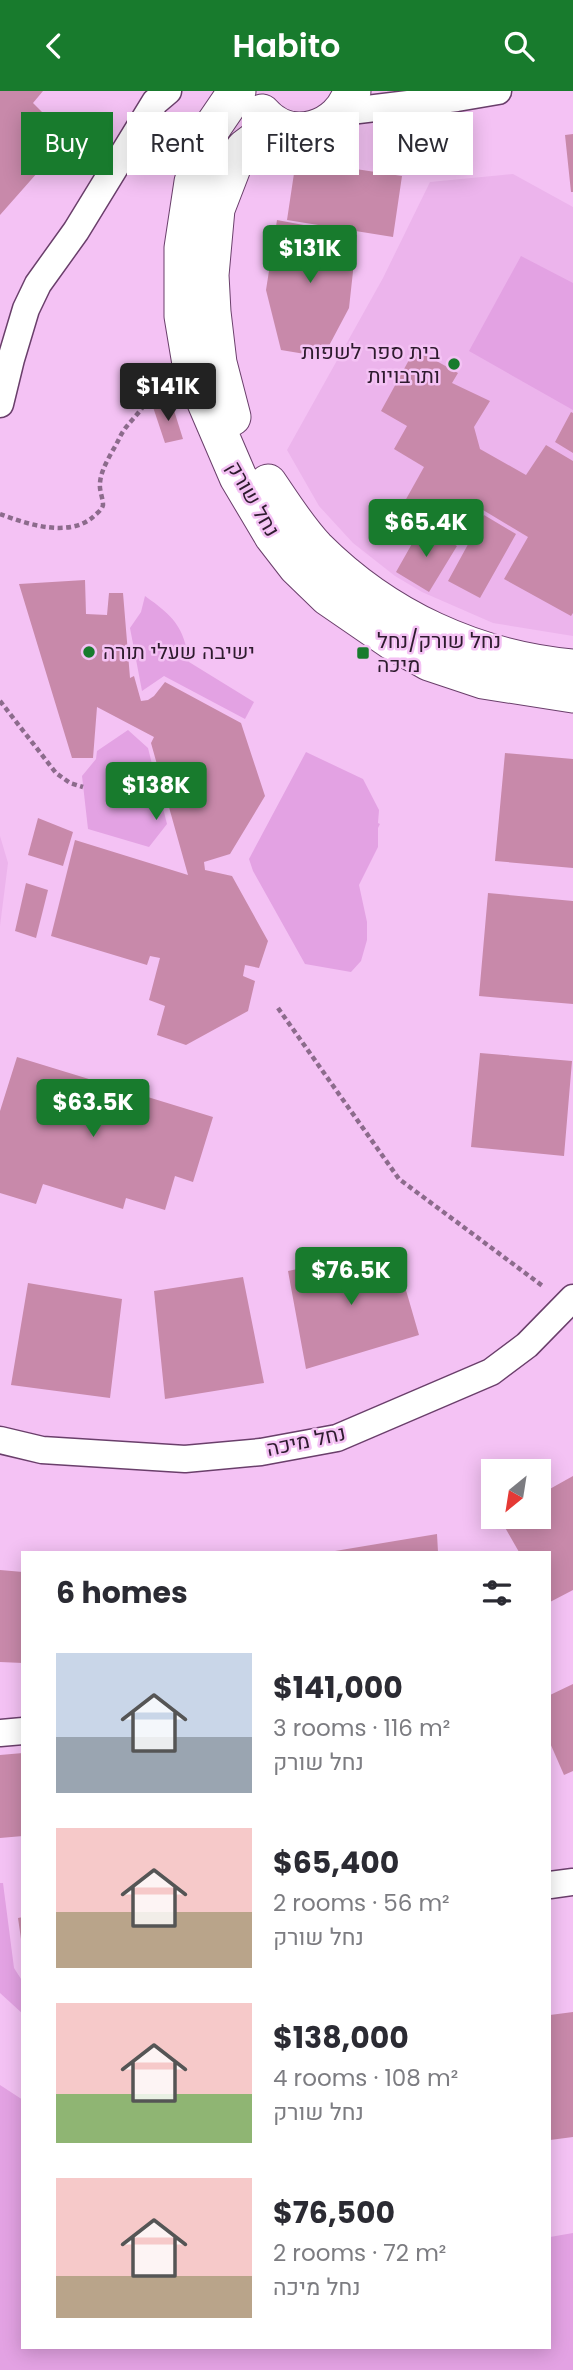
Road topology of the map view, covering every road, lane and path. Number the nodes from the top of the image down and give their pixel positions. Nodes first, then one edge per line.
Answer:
1 (168, 91) edge
2 (237, 91) edge
3 (249, 91) edge
4 (420, 91) edge
5 (498, 91) edge
6 (457, 98) junction
7 (347, 101) edge
8 (261, 112) edge
9 (242, 152) edge
10 (194, 374) junction
11 (0, 404) edge
12 (0, 514) edge
13 (573, 668) edge
14 (573, 694) edge
15 (0, 701) edge
16 (83, 787) dead end
17 (278, 1008) dead end
18 (571, 1302) edge
19 (0, 1440) edge
20 (21, 1731) edge
21 (0, 1733) edge
22 (573, 1882) edge
23 (551, 1885) edge

1 - 11 street
2 - 10 street, נחל שורק
3 - 8 street
4 - 6 street
5 - 6 street
6 - 7 street
9 - 13 street, נחל שורק
10 - 12 path
10 - 14 street, נחל שורק
15 - 16 path
17 - 18 path
18 - 19 street, נחל מיכה
20 - 21 street
22 - 23 street

